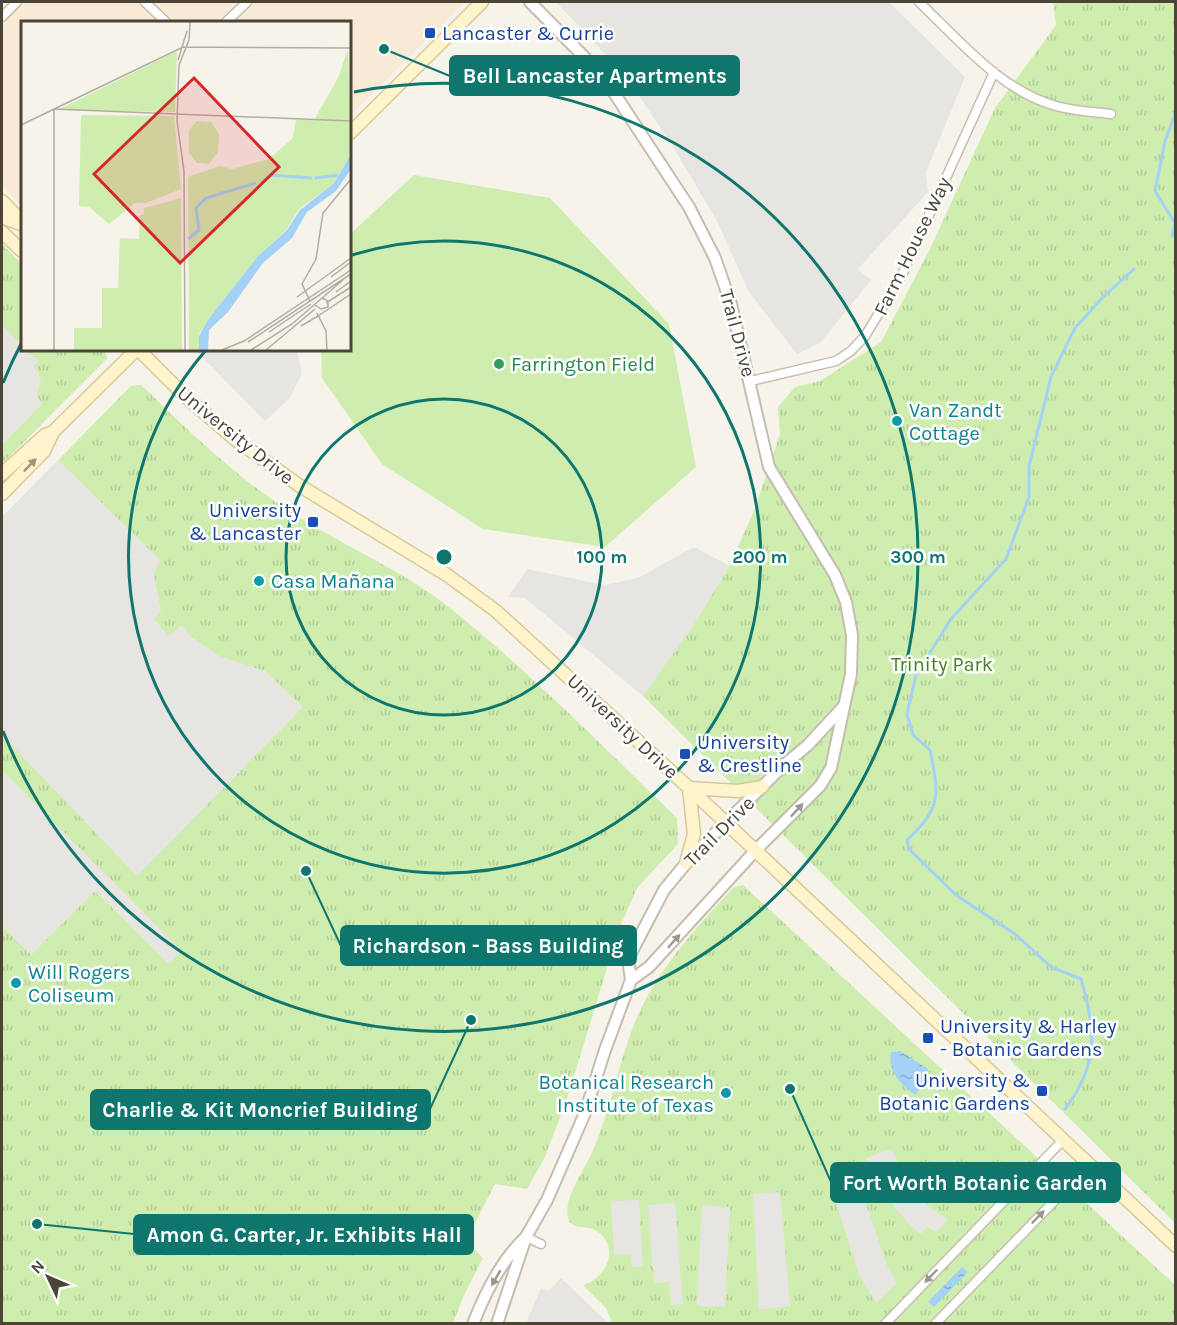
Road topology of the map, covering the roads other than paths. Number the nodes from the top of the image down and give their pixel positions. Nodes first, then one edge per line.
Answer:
1 (17, 2) edge
2 (145, 2) edge
3 (247, 2) edge
4 (482, 2) edge
5 (530, 2) edge
6 (919, 2) edge
7 (2, 17) edge
8 (165, 21) edge
9 (227, 21) edge
10 (994, 72) junction
11 (1111, 114) dead end
12 (351, 132) edge
13 (2, 201) edge
14 (2, 217) edge
15 (21, 222) edge
16 (21, 223) edge
17 (2, 231) edge
18 (21, 250) edge
19 (137, 351) edge
20 (139, 351) edge
21 (751, 381) junction
22 (53, 432) junction
23 (2, 474) edge
24 (2, 494) edge
25 (845, 704) junction
26 (762, 787) junction
27 (689, 788) junction
28 (726, 823) junction
29 (755, 851) junction
30 (686, 863) junction
31 (631, 980) junction
32 (1064, 1139) junction
33 (1090, 1164) junction
34 (526, 1237) junction
35 (541, 1244) dead end
36 (1176, 1246) edge
37 (473, 1323) edge
38 (497, 1323) edge
39 (885, 1323) edge
40 (935, 1323) edge

1 - 7 street
2 - 8 street
3 - 9 street
4 - 12 main road
5 - 21 street, Trail Drive
6 - 10 street
10 - 11 street
10 - 21 street, Farm House Way
13 - 15 main road
14 - 16 main road
17 - 18 main road
19 - 22 main road
20 - 27 main road, University Drive
21 - 25 street, Trail Drive
22 - 23 main road
24 -> 22 main road
25 - 26 street, Trail Drive
29 -> 25 street, Trail Drive
26 - 27 main road
26 - 28 street, Trail Drive
27 - 28 main road, University Drive
27 - 30 main road
28 - 29 main road, University Drive
28 - 30 street, Trail Drive
31 -> 29 street, Trail Drive
29 - 32 main road, University Drive
30 - 31 street, Trail Drive
31 - 34 street, Trail Drive
32 - 33 main road, University Drive
32 -> 39 street
33 - 36 main road, University Drive
40 -> 33 street
34 - 35 street
34 -> 37 street, Trail Drive
34 - 38 street, Trail Drive

